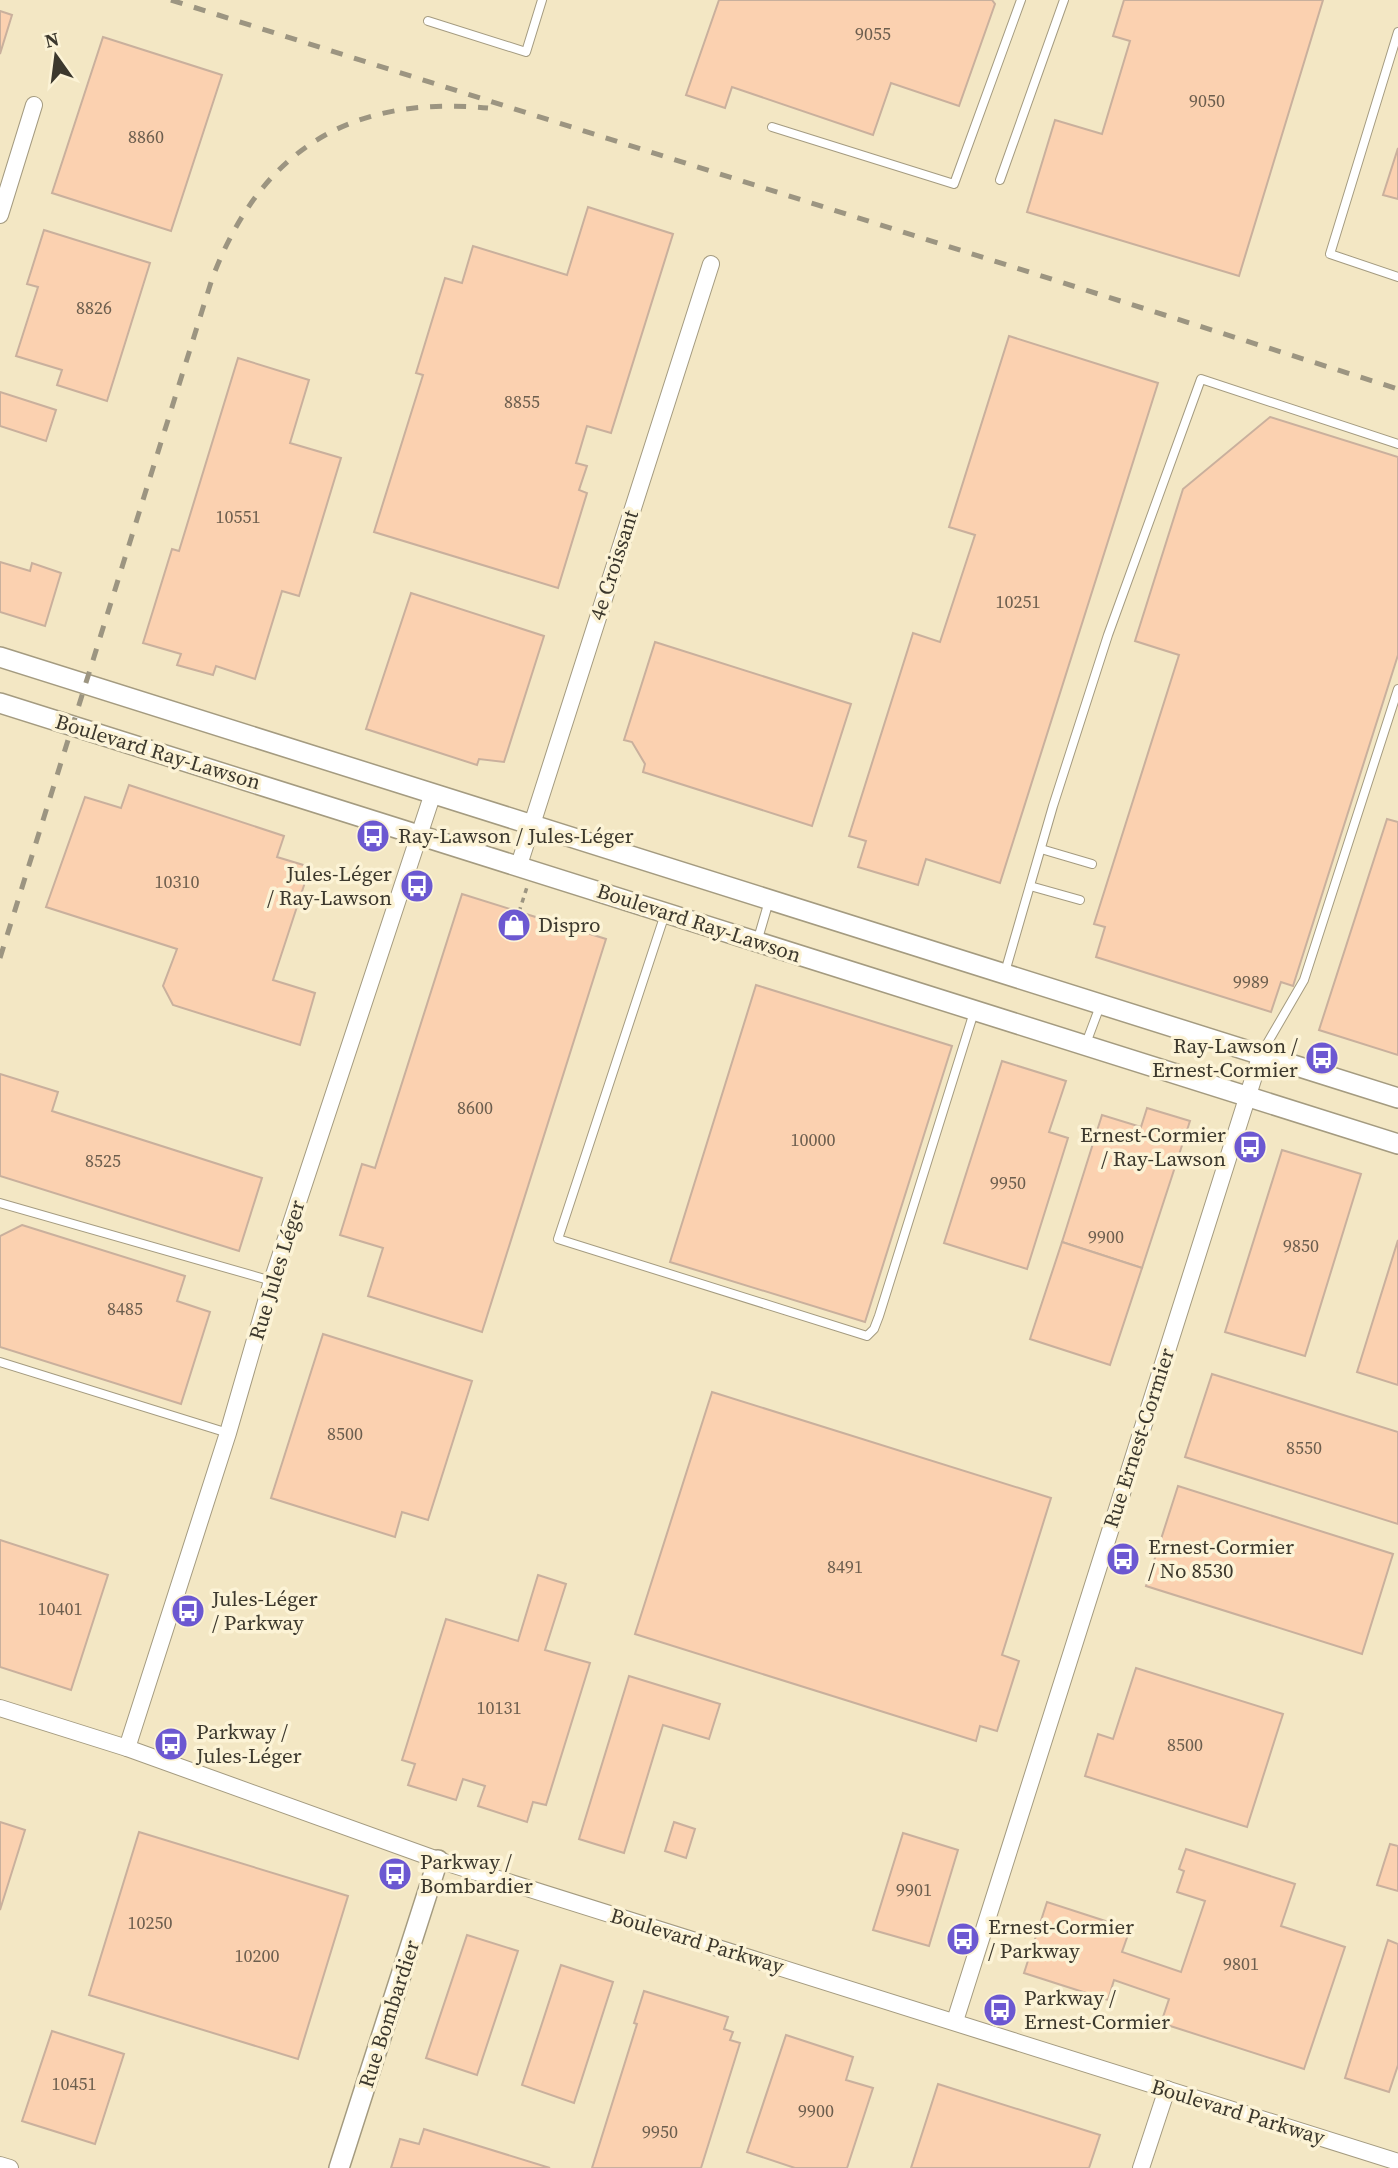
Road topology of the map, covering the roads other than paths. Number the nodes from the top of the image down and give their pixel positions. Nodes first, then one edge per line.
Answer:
1 (542, 0) edge
2 (1021, 0) edge
3 (1064, 0) edge
4 (428, 21) dead end
5 (1398, 32) edge
6 (34, 105) dead end
7 (772, 127) dead end
8 (1000, 180) dead end
9 (0, 215) edge
10 (711, 264) dead end
11 (1398, 277) edge
12 (1398, 444) edge
13 (0, 657) edge
14 (1398, 689) edge
15 (0, 703) edge
16 (433, 793) junction
17 (532, 825) junction
18 (419, 835) junction
19 (1041, 849) junction
20 (1092, 864) dead end
21 (526, 868) junction
22 (1030, 886) junction
23 (769, 899) junction
24 (1080, 900) dead end
25 (665, 912) junction
26 (757, 942) junction
27 (1005, 972) junction
28 (1101, 1004) junction
29 (974, 1012) junction
30 (1085, 1046) junction
31 (1261, 1054) junction
32 (1248, 1096) junction
33 (1398, 1098) edge
34 (1398, 1144) edge
35 (0, 1203) edge
36 (272, 1281) junction
37 (0, 1362) edge
38 (228, 1433) junction
39 (0, 1708) edge
40 (127, 1748) junction
41 (438, 1860) junction
42 (955, 2021) junction
43 (1167, 2089) junction
44 (1398, 2162) edge
45 (0, 2165) edge
46 (10, 2168) edge
47 (339, 2168) edge
48 (1142, 2168) edge

1 - 4 lane
2 - 7 lane
3 - 8 lane
5 - 11 lane
6 - 9 street
10 - 17 street, 4e Croissant
12 - 19 lane
13 - 16 street, Boulevard Ray-Lawson
14 - 31 lane
15 - 18 street, Boulevard Ray-Lawson
16 - 17 street, Boulevard Ray-Lawson
16 - 18 street, Rue Jules Léger
17 - 21 street, 4e Croissant
17 - 23 street, Boulevard Ray-Lawson
18 - 21 street, Boulevard Ray-Lawson
18 - 36 street, Rue Jules Léger
19 - 20 lane
19 - 22 lane
21 - 25 street, Boulevard Ray-Lawson
22 - 24 lane
22 - 27 lane
23 - 26 lane
23 - 27 street, Boulevard Ray-Lawson
25 - 26 street, Boulevard Ray-Lawson
25 - 29 lane
26 - 29 street, Boulevard Ray-Lawson
27 - 28 street, Boulevard Ray-Lawson
28 - 30 lane
28 - 31 street, Boulevard Ray-Lawson
29 - 30 street, Boulevard Ray-Lawson
30 - 32 street, Boulevard Ray-Lawson
31 - 32 street, Rue Ernest-Cormier
31 - 33 street, Boulevard Ray-Lawson
32 - 34 street, Boulevard Ray-Lawson
32 - 42 street, Rue Ernest-Cormier
35 - 36 lane
36 - 38 street, Rue Jules Léger
37 - 38 lane
38 - 40 street, Rue Jules Léger
39 - 40 street, Boulevard Parkway
40 - 41 street, Boulevard Parkway
41 - 42 street, Boulevard Parkway
41 - 47 street, Rue Bombardier
42 - 43 street, Boulevard Parkway
43 - 44 street, Boulevard Parkway
43 - 48 street
45 - 46 street

